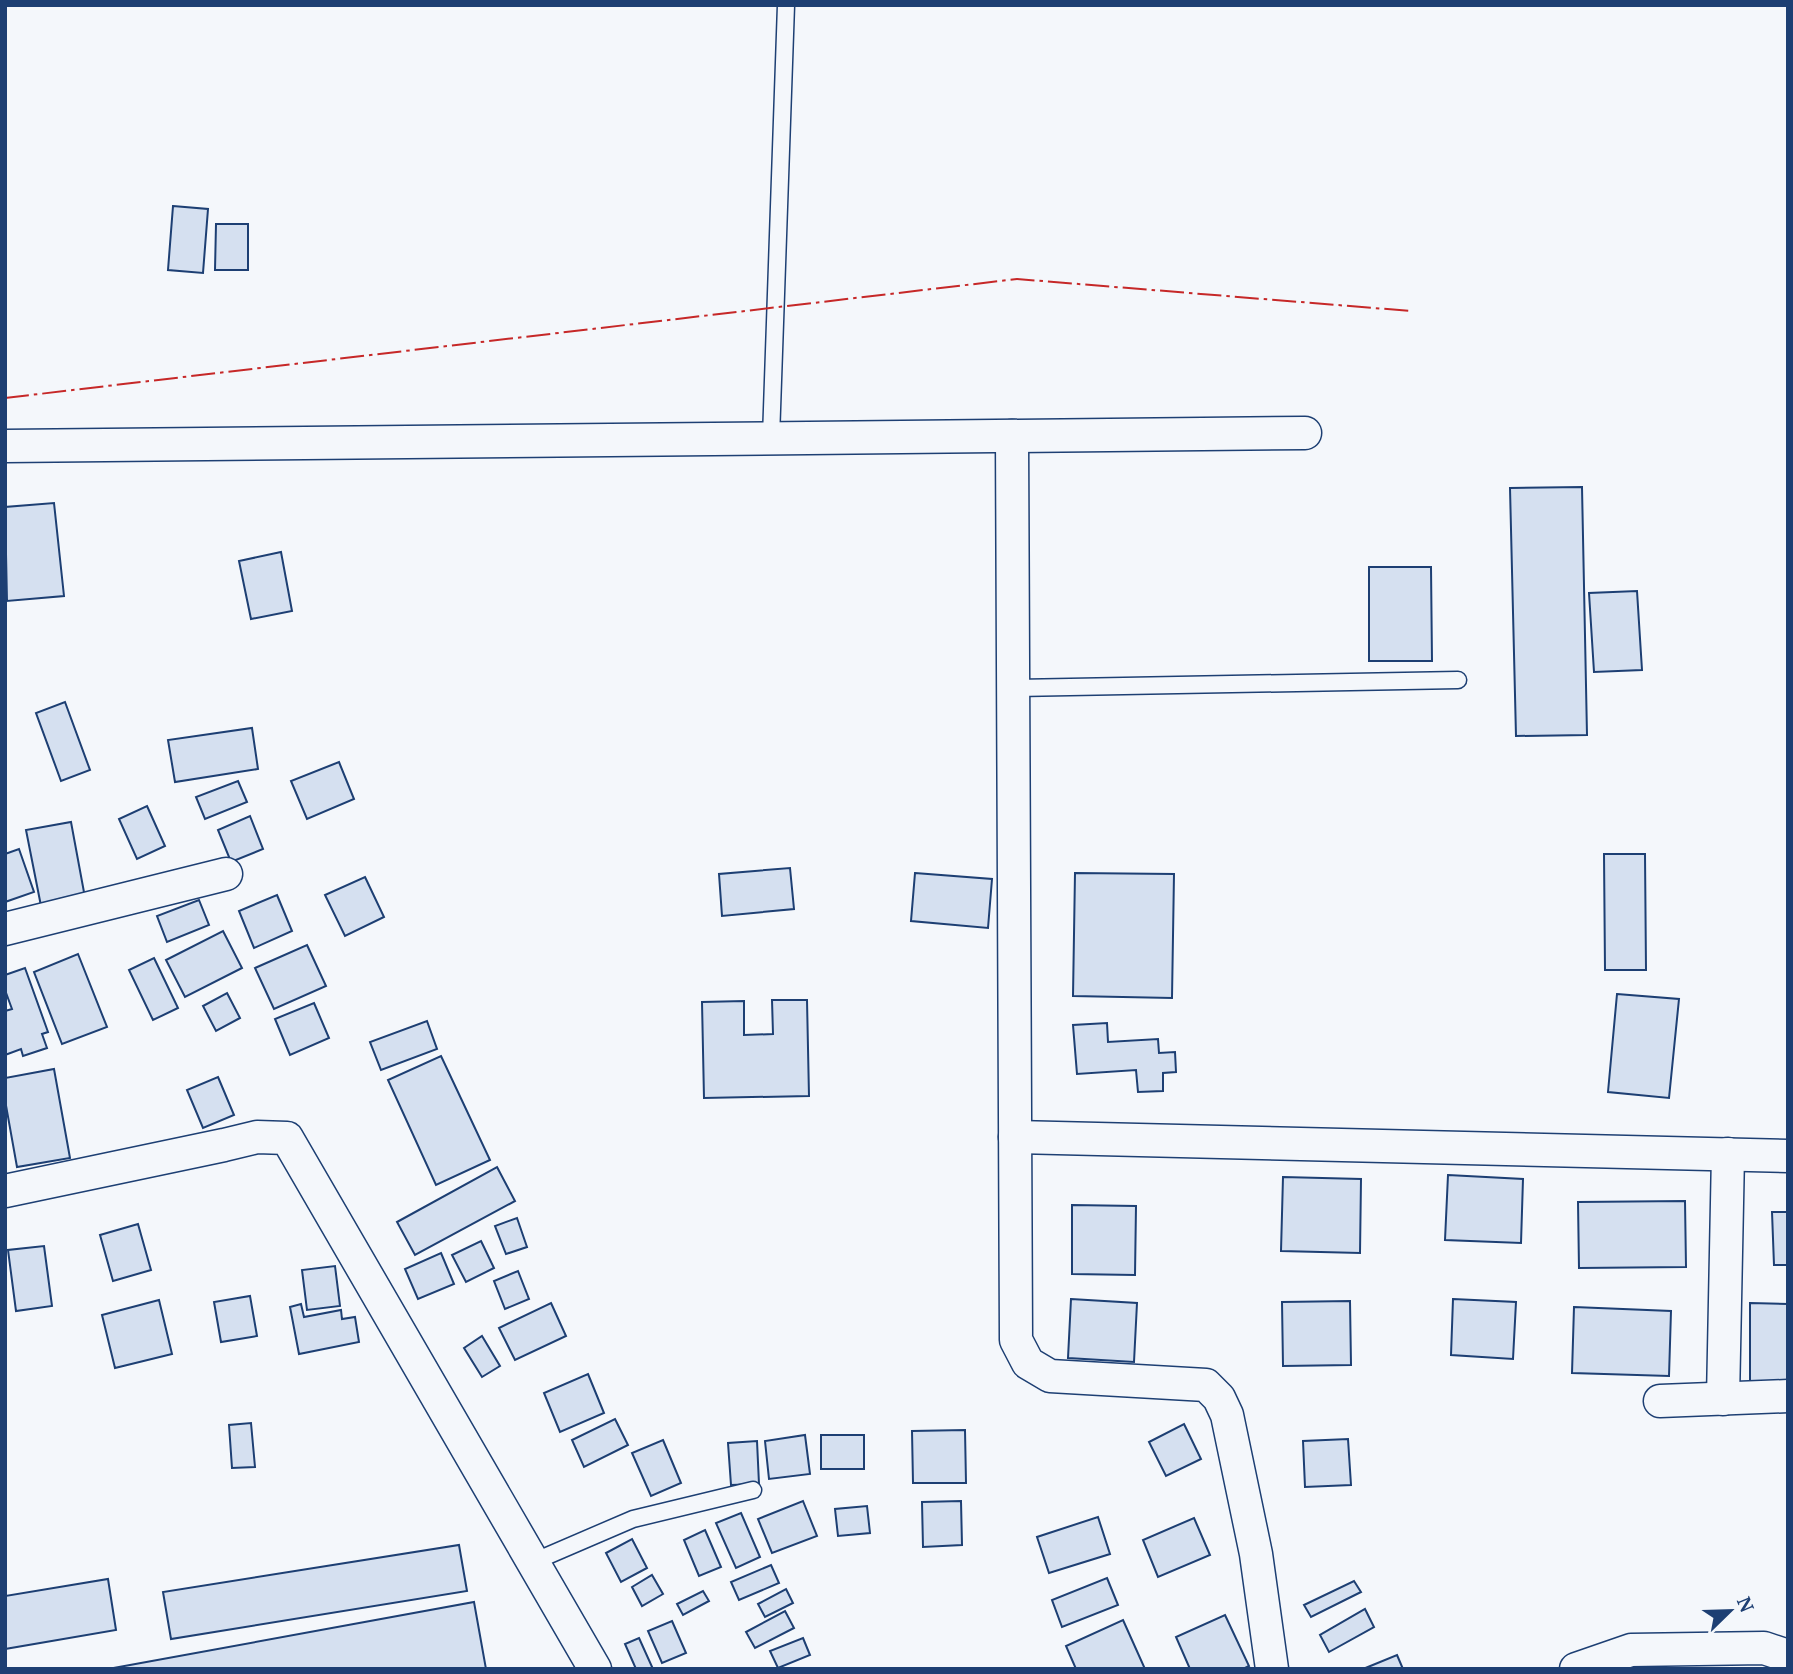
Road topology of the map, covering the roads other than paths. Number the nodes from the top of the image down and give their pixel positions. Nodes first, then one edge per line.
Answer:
1 (786, 5) edge
2 (1305, 433) dead end
3 (1012, 436) junction
4 (771, 438) junction
5 (5, 446) edge
6 (1458, 680) dead end
7 (1013, 688) junction
8 (226, 874) dead end
9 (5, 929) edge
10 (1015, 1137) junction
11 (1728, 1154) junction
12 (1788, 1156) edge
13 (5, 1191) edge
14 (1788, 1396) edge
15 (1723, 1399) junction
16 (1660, 1401) dead end
17 (753, 1490) dead end
18 (533, 1562) junction
19 (1788, 1656) edge
20 (595, 1669) edge
21 (1272, 1669) edge
22 (1576, 1669) edge

1 - 4 lane
2 - 3 street
3 - 4 street
3 - 7 street
4 - 5 street
6 - 7 lane
7 - 10 street
8 - 9 street
10 - 11 street
10 - 21 street
11 - 12 street
11 - 15 street
13 - 18 street
14 - 15 street
15 - 16 street
17 - 18 lane
18 - 20 street
19 - 22 street

